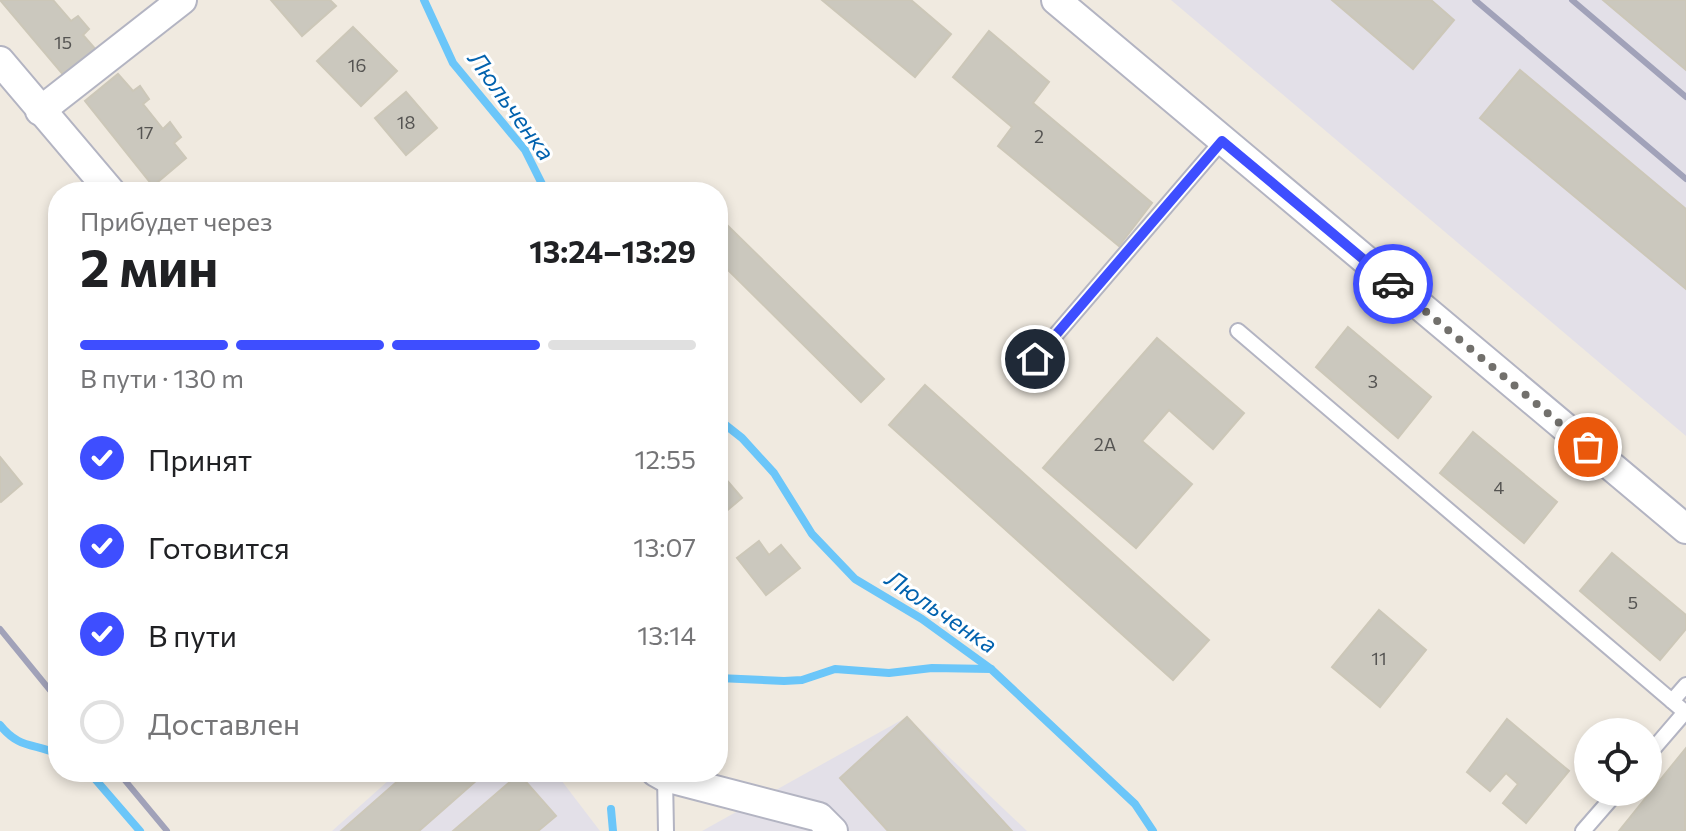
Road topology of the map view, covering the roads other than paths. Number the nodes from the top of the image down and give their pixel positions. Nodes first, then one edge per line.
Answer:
1 (182, 0) edge
2 (1056, 0) edge
3 (0, 61) edge
4 (40, 111) junction
5 (1222, 141) junction
6 (102, 182) edge
7 (1238, 331) dead end
8 (1035, 359) dead end
9 (1686, 529) edge
10 (1686, 685) edge
11 (1672, 701) junction
12 (1686, 713) edge
13 (1662, 740) edge
14 (662, 782) edge
15 (687, 782) edge
16 (1605, 806) edge
17 (666, 831) edge
18 (833, 831) edge
19 (1583, 831) edge

1 - 4 street
2 - 5 street
3 - 4 street
4 - 6 street
5 - 8 lane
5 - 9 street
7 - 11 lane
10 - 11 lane
11 - 12 lane
12 - 13 lane
14 - 17 lane
15 - 18 street
16 - 19 lane

